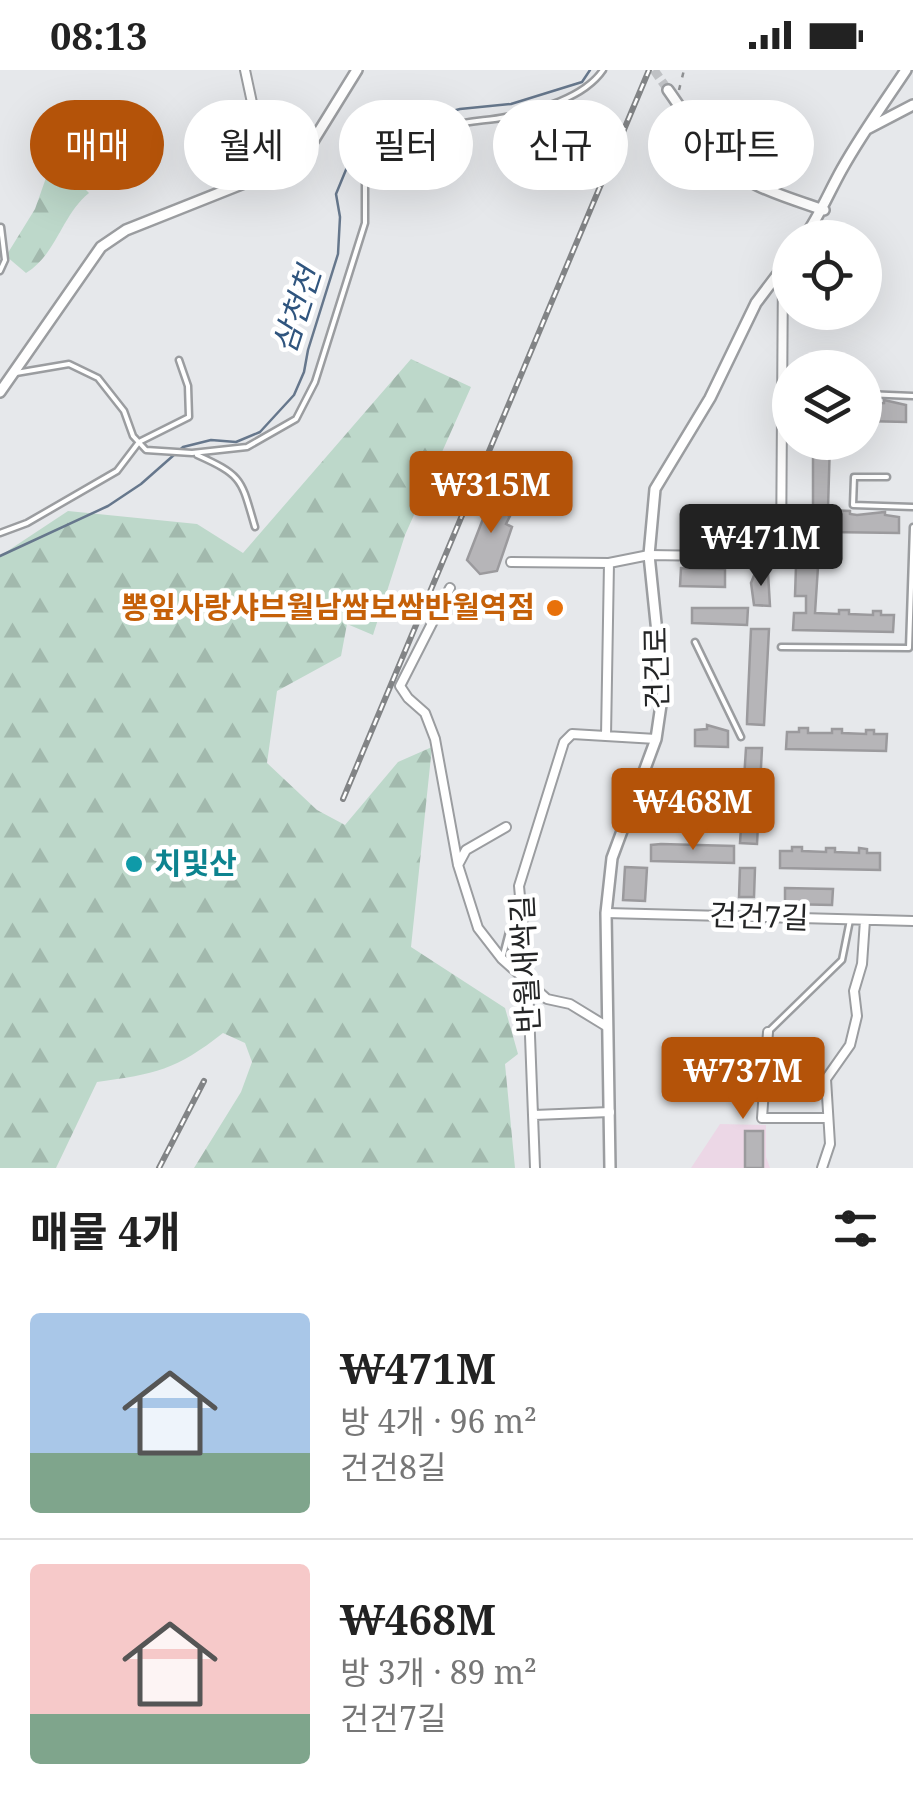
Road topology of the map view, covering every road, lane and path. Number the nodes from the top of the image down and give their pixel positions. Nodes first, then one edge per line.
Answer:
1 (246, 70) edge
2 (357, 70) edge
3 (603, 70) edge
4 (684, 70) edge
5 (906, 70) edge
6 (668, 90) tunnel mouth
7 (252, 100) edge
8 (675, 100) edge
9 (676, 100) edge
10 (913, 105) edge
11 (866, 129) junction
12 (319, 131) edge
13 (227, 190) edge
14 (770, 190) edge
15 (824, 210) junction
16 (817, 220) edge
17 (2, 227) edge
18 (0, 271) edge
19 (772, 283) edge
20 (783, 330) edge
21 (179, 360) dead end
22 (16, 373) junction
23 (2, 386) edge
24 (882, 395) edge
25 (913, 396) edge
26 (138, 442) junction
27 (192, 453) junction
28 (887, 477) dead end
29 (913, 507) edge
30 (255, 527) dead end
31 (913, 528) edge
32 (0, 533) edge
33 (648, 555) junction
34 (512, 562) dead end
35 (609, 563) junction
36 (450, 588) dead end
37 (695, 642) dead end
38 (780, 646) dead end
39 (606, 736) junction
40 (741, 737) dead end
41 (656, 738) junction
42 (506, 827) dead end
43 (458, 864) junction
44 (606, 913) junction
45 (850, 920) junction
46 (865, 920) junction
47 (913, 921) edge
48 (509, 932) dead end
49 (502, 959) junction
50 (528, 983) junction
51 (606, 1026) junction
52 (768, 1032) joint
53 (610, 1112) junction
54 (534, 1115) junction
55 (828, 1118) junction
56 (535, 1168) edge
57 (610, 1168) edge
58 (822, 1168) edge

1 - 7 street
2 - 12 street
3 - 27 lane
4 - 9 path
5 - 11 street
6 - 8 street
10 - 11 street
11 - 15 street
13 - 22 street
14 - 15 street
15 - 16 street
17 - 18 lane
19 - 33 street, 건건로
20 - 33 street
21 - 26 lane
22 - 23 street
22 - 26 lane
24 - 25 lane
26 - 27 lane
26 - 32 lane
27 - 30 lane
28 - 29 lane
31 - 38 lane
33 - 35 street
33 - 41 street, 건건로
34 - 35 street
35 - 39 street
36 - 43 street
37 - 40 lane
39 - 41 street, 반월새싹길
39 - 50 street, 반월새싹길
41 - 44 street, 건건로
42 - 43 street
43 - 49 street
44 - 45 street, 건건7길
44 - 51 street, 건건로
45 - 46 street, 건건7길
45 - 52 lane
46 - 47 street, 건건7길
46 - 55 street
48 - 49 lane
49 - 50 street
50 - 51 street
50 - 54 street, 반월새싹길
51 - 53 street, 건건로
52 - 55 street
53 - 54 street
53 - 57 street, 건건로
54 - 56 street, 반월새싹길
55 - 58 street

